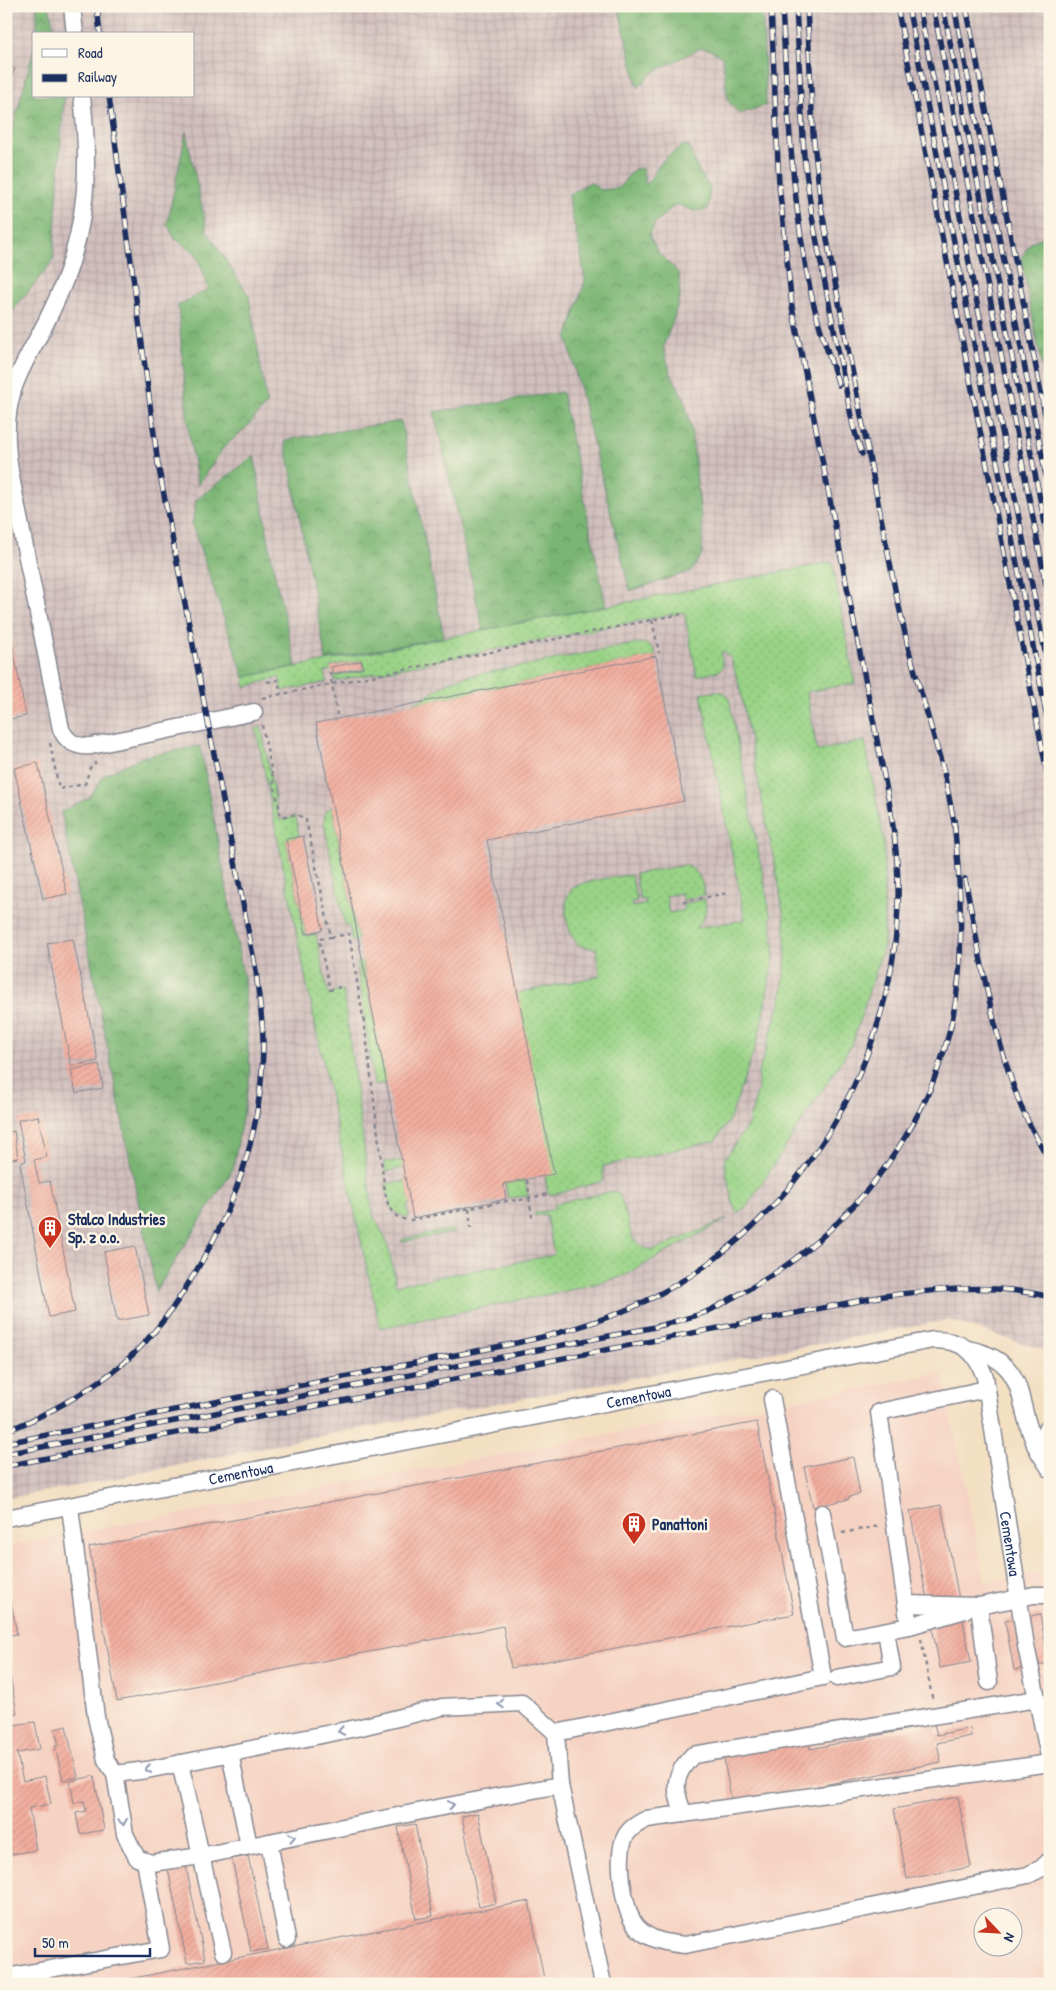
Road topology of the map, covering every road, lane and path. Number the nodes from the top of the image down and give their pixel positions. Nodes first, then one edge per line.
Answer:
1 (72, 6) edge
2 (76, 32) edge
3 (82, 98) edge
4 (682, 614) dead end
5 (652, 620) junction
6 (659, 653) dead end
7 (330, 672) dead end
8 (267, 682) dead end
9 (332, 684) junction
10 (281, 694) junction
11 (256, 712) junction
12 (337, 715) dead end
13 (49, 739) dead end
14 (102, 759) dead end
15 (727, 893) dead end
16 (683, 902) dead end
17 (331, 937) junction
18 (340, 987) dead end
19 (527, 1180) dead end
20 (548, 1194) dead end
21 (529, 1198) junction
22 (469, 1209) junction
23 (532, 1216) dead end
24 (471, 1228) dead end
25 (968, 1348) junction
26 (986, 1389) junction
27 (772, 1399) dead end
28 (1050, 1426) edge
29 (1035, 1445) junction
30 (1050, 1469) edge
31 (70, 1507) junction
32 (822, 1513) dead end
33 (6, 1518) edge
34 (895, 1523) junction
35 (826, 1536) junction
36 (1050, 1595) edge
37 (1019, 1599) junction
38 (906, 1604) junction
39 (979, 1606) junction
40 (914, 1625) junction
41 (886, 1630) junction
42 (837, 1678) dead end
43 (989, 1682) dead end
44 (1037, 1699) junction
45 (936, 1716) junction
46 (556, 1733) junction
47 (230, 1753) junction
48 (1050, 1762) edge
49 (180, 1763) junction
50 (114, 1774) junction
51 (560, 1785) junction
52 (684, 1814) junction
53 (270, 1842) junction
54 (248, 1846) junction
55 (201, 1856) junction
56 (1050, 1860) edge
57 (145, 1861) junction
58 (287, 1940) dead end
59 (223, 1952) dead end
60 (6, 1977) edge
61 (602, 1984) edge

1 - 2 lane
3 - 11 lane
4 - 5 path
5 - 6 path
5 - 9 path
7 - 9 path
8 - 10 path
9 - 10 path
9 - 12 path
10 - 11 path
11 - 17 path
13 - 14 path
15 - 16 path
17 - 18 path
17 - 22 path
19 - 21 path
20 - 21 path
21 - 22 path
21 - 23 path
22 - 24 path
25 - 26 lane, Cementowa
25 - 29 lane
25 - 31 lane, Cementowa
26 - 34 lane
26 - 37 lane, Cementowa
27 - 46 lane
28 - 29 lane
29 - 30 lane
31 - 33 lane, Cementowa
31 - 50 lane
32 - 35 lane
34 - 35 path
34 - 38 lane
35 - 41 lane
36 - 37 lane
37 - 39 lane
37 - 44 lane, Cementowa
38 - 39 lane
38 - 40 lane
39 - 40 lane
39 - 43 lane
40 - 41 lane
40 - 45 path
41 - 42 lane
44 - 45 lane
44 - 48 lane, Cementowa
45 - 52 lane
46 -> 47 lane
46 - 51 lane
47 - 49 lane
47 - 54 lane
48 - 52 lane
49 -> 50 lane
49 - 55 lane
50 -> 57 lane
53 -> 51 lane
51 - 61 lane
52 - 56 lane
53 - 54 lane
53 - 58 lane
54 - 55 lane
55 - 57 lane
55 - 59 lane
57 - 60 lane

